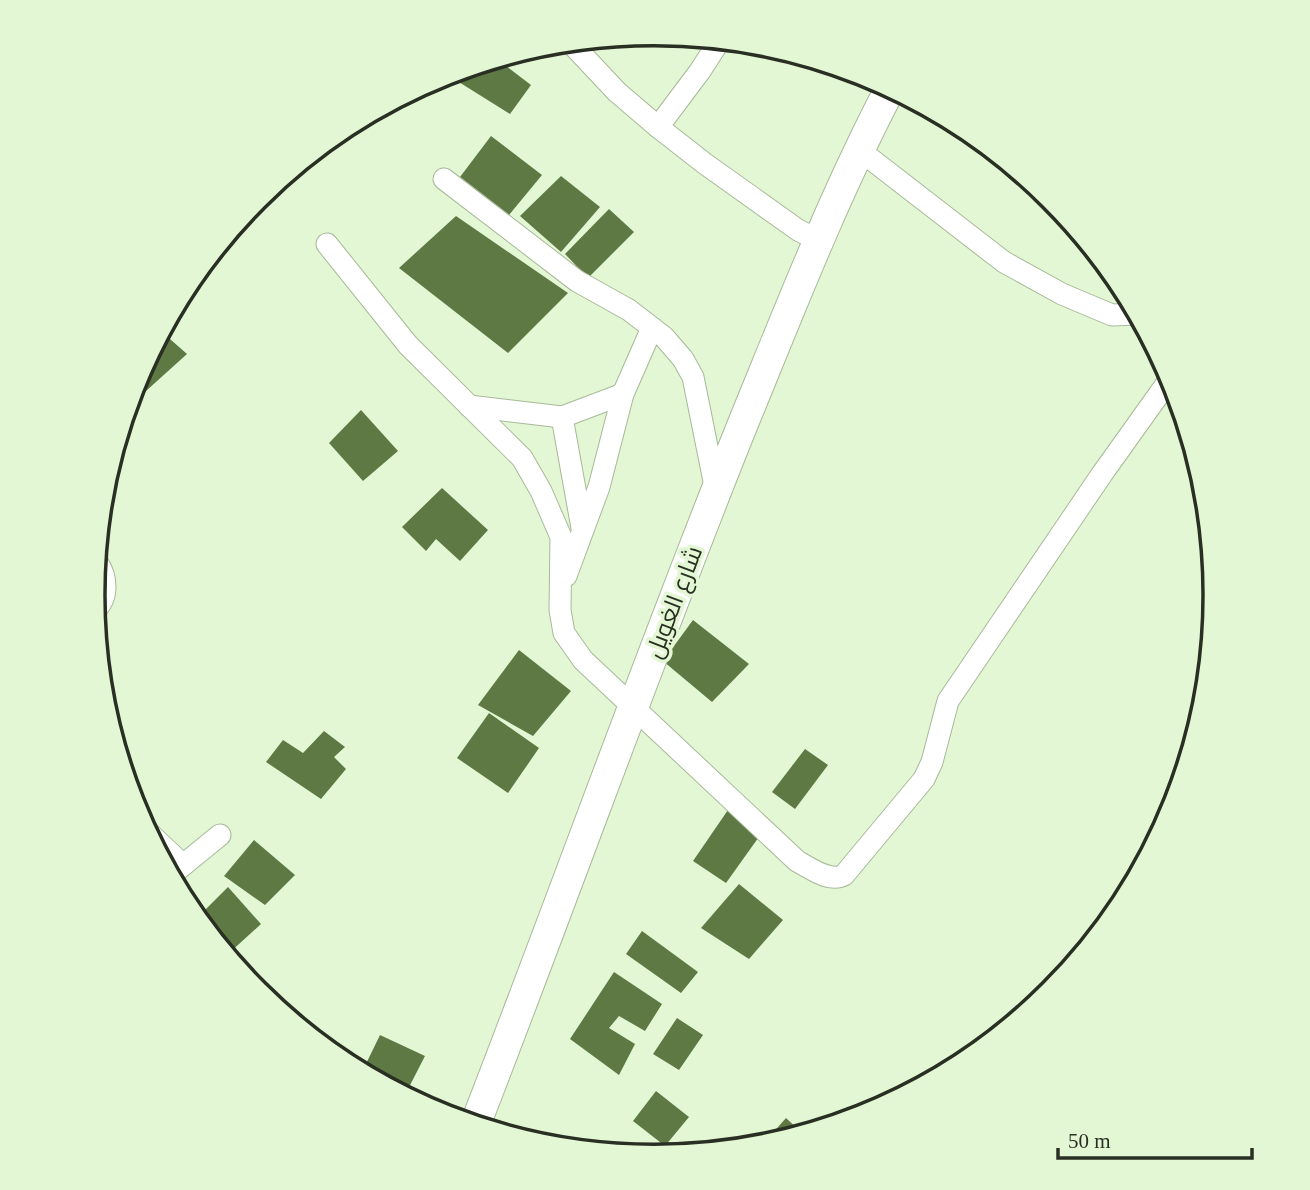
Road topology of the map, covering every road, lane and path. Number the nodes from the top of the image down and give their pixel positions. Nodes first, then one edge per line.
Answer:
1 (714, 49) edge
2 (578, 51) edge
3 (886, 97) edge
4 (658, 127) junction
5 (858, 149) junction
6 (444, 179) dead end
7 (818, 240) junction
8 (327, 244) dead end
9 (1127, 314) edge
10 (652, 328) junction
11 (1164, 387) edge
12 (623, 394) junction
13 (469, 406) junction
14 (562, 417) junction
15 (716, 491) junction
16 (582, 531) junction
17 (561, 592) junction
18 (634, 706) junction
19 (220, 835) dead end
20 (178, 869) edge
21 (479, 1115) edge

1 - 4 street
2 - 4 street
3 - 5 street, شارع الغويل
4 - 7 street
5 - 7 street, شارع الغويل
5 - 9 street
6 - 10 street
7 - 15 street, شارع الغويل
8 - 13 street
10 - 12 street
10 - 15 street
11 - 18 street
12 - 14 street
12 - 16 street
13 - 14 street
13 - 17 street
14 - 16 street
15 - 18 street, شارع الغويل
16 - 17 street
17 - 18 street
18 - 21 street, شارع الغويل
19 - 20 street

